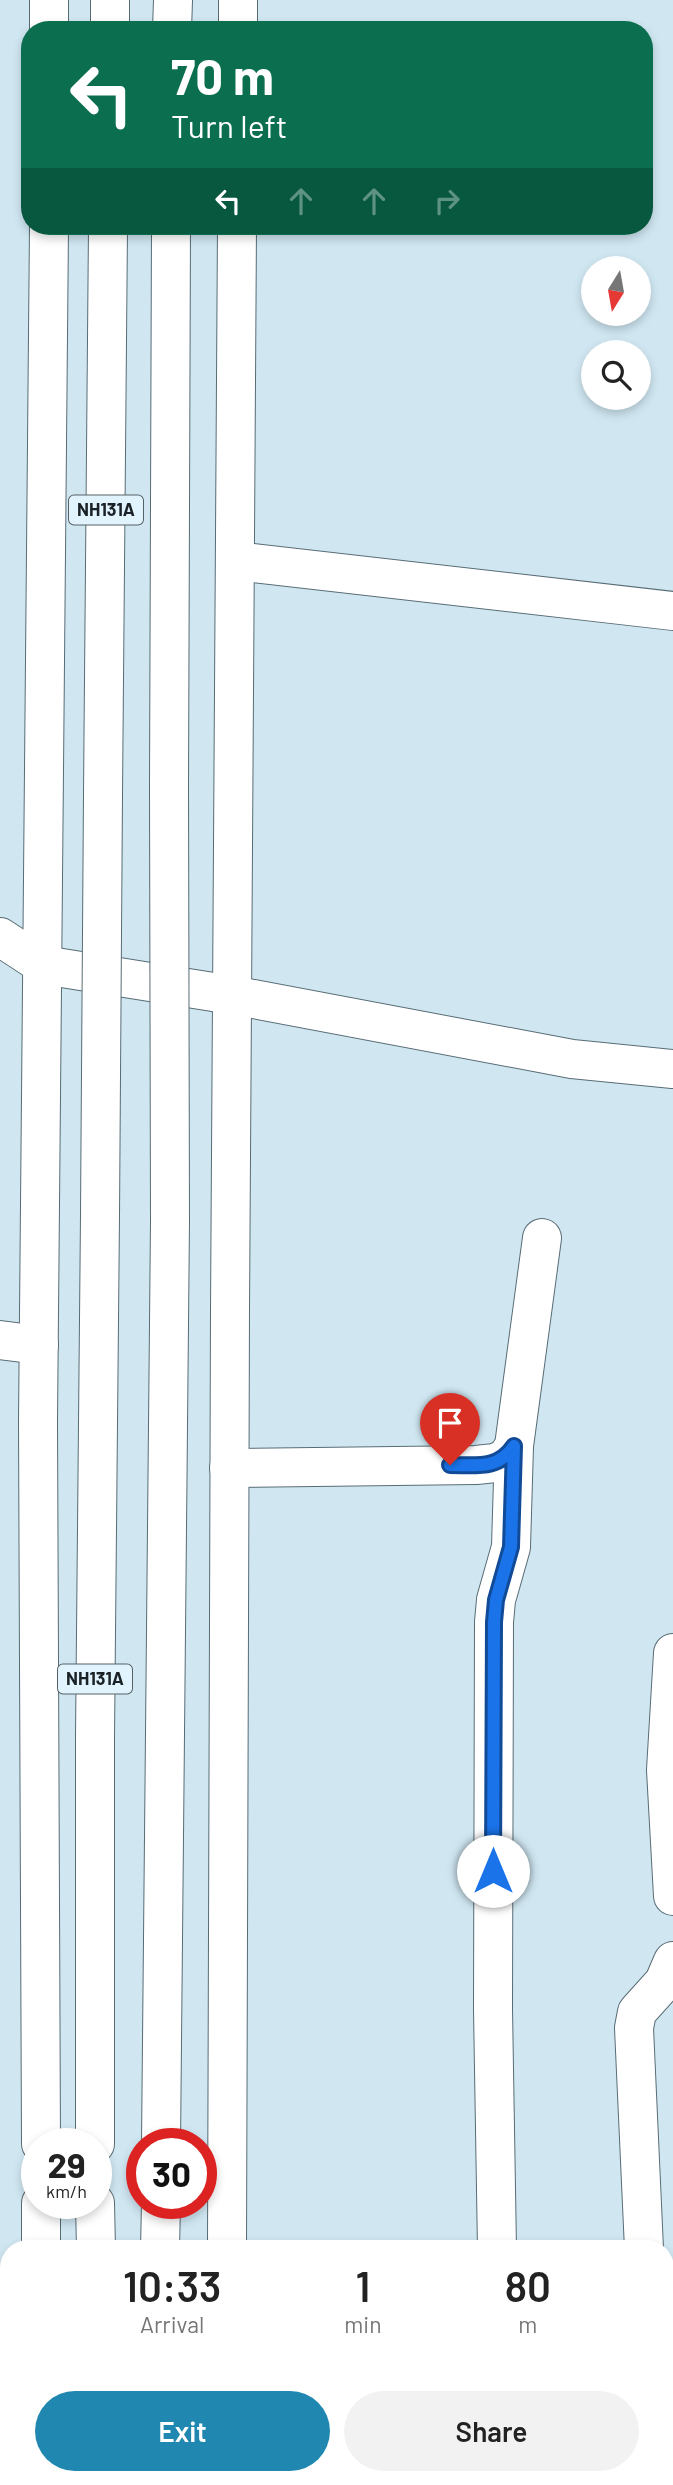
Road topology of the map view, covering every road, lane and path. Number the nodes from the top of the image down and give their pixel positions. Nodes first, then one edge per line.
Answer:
1 (49, 0) edge
2 (110, 0) edge
3 (173, 0) edge
4 (238, 0) edge
5 (49, 21) edge
6 (110, 21) edge
7 (172, 21) edge
8 (238, 21) edge
9 (49, 235) edge
10 (108, 235) edge
11 (171, 235) edge
12 (237, 235) edge
13 (235, 561) junction
14 (673, 611) edge
15 (0, 937) edge
16 (43, 965) junction
17 (232, 995) junction
18 (673, 1069) edge
19 (542, 1238) dead end
20 (0, 1340) edge
21 (39, 1345) junction
22 (514, 1446) junction
23 (229, 1468) junction
24 (673, 1653) edge
25 (673, 1896) edge
26 (673, 1961) edge
27 (41, 2128) edge
28 (95, 2128) edge
29 (161, 2128) edge
30 (41, 2219) edge
31 (95, 2219) edge
32 (161, 2219) edge
33 (41, 2240) edge
34 (96, 2240) edge
35 (160, 2240) edge
36 (227, 2240) edge
37 (497, 2240) edge
38 (645, 2240) edge

1 - 5 main road
2 - 6 main road
3 - 7 main road
4 - 8 main road
9 - 16 main road
10 - 28 main road, NH131A, bridge
11 - 29 main road, NH131A, bridge
12 - 13 main road
13 - 14 main road
13 - 17 main road
15 - 16 main road
16 - 17 main road
16 - 21 main road
17 - 18 main road
17 - 23 main road
19 - 22 main road
20 - 21 main road
21 - 27 main road
22 - 23 main road
22 - 37 main road
23 - 36 main road
24 - 25 main road
26 - 38 main road
30 - 33 main road
31 - 34 main road
32 - 35 main road

